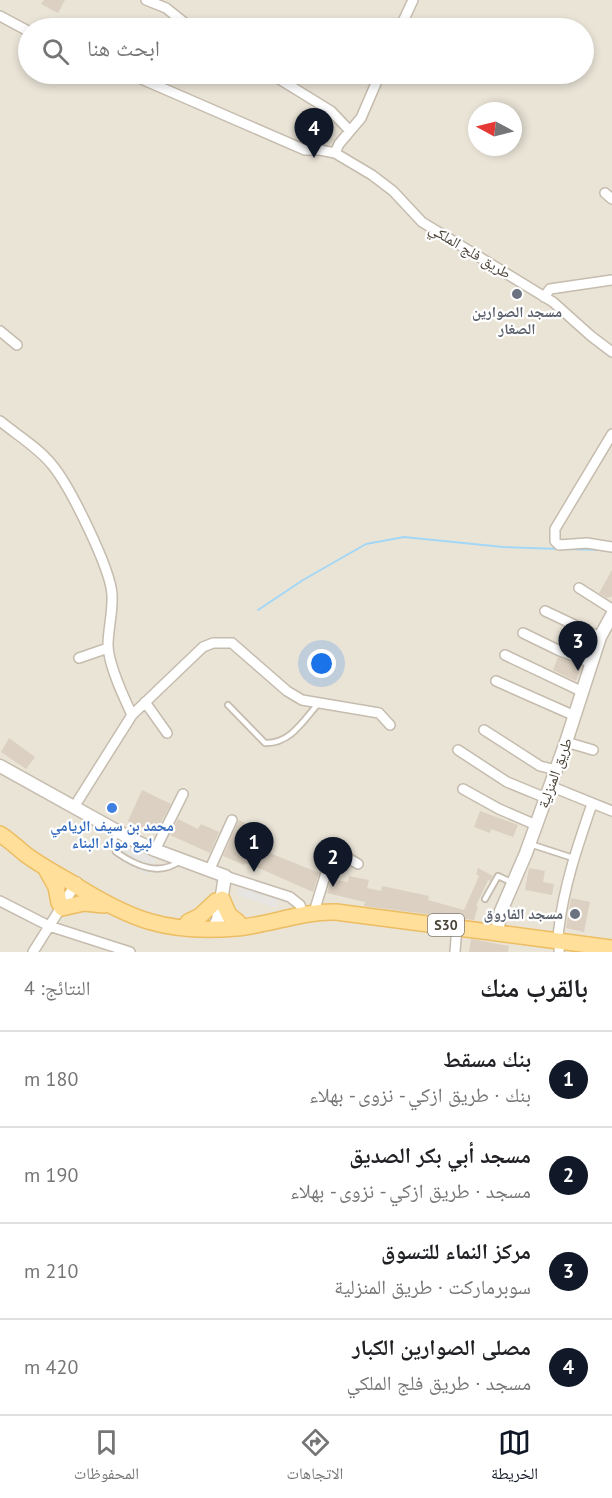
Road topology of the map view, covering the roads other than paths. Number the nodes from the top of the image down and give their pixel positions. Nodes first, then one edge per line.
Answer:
1 (146, 0) edge
2 (413, 0) edge
3 (0, 16) edge
4 (178, 18) edge
5 (405, 18) edge
6 (18, 26) edge
7 (153, 84) edge
8 (287, 84) edge
9 (376, 84) edge
10 (350, 131) junction
11 (335, 153) junction
12 (612, 280) edge
13 (544, 297) junction
14 (0, 331) edge
15 (17, 345) dead end
16 (612, 352) edge
17 (0, 421) edge
18 (612, 434) edge
19 (612, 547) edge
20 (579, 588) dead end
21 (612, 609) edge
22 (545, 611) dead end
23 (612, 615) edge
24 (523, 633) dead end
25 (600, 637) junction
26 (108, 648) junction
27 (505, 655) dead end
28 (79, 658) dead end
29 (592, 663) junction
30 (495, 681) dead end
31 (583, 692) junction
32 (145, 702) junction
33 (318, 704) junction
34 (228, 705) dead end
35 (132, 715) junction
36 (575, 716) junction
37 (390, 725) dead end
38 (484, 730) dead end
39 (167, 733) dead end
40 (566, 742) junction
41 (458, 750) dead end
42 (593, 750) dead end
43 (0, 766) edge
44 (556, 770) junction
45 (463, 789) dead end
46 (548, 792) junction
47 (183, 794) dead end
48 (592, 804) junction
49 (74, 807) junction
50 (612, 811) edge
51 (232, 820) dead end
52 (536, 825) junction
53 (117, 832) junction
54 (0, 834) edge
55 (530, 844) junction
56 (17, 846) junction
57 (155, 850) junction
58 (573, 858) junction
59 (181, 860) junction
60 (358, 864) dead end
61 (45, 866) junction
62 (218, 874) junction
63 (73, 882) junction
64 (514, 883) junction
65 (485, 899) dead end
66 (219, 900) junction
67 (0, 901) edge
68 (107, 905) junction
69 (59, 908) junction
70 (308, 913) junction
71 (280, 920) junction
72 (188, 922) junction
73 (238, 922) junction
74 (49, 926) junction
75 (215, 926) junction
76 (457, 926) junction
77 (497, 932) junction
78 (559, 946) edge
79 (612, 948) edge
80 (112, 950) edge
81 (33, 952) edge
82 (130, 952) edge
83 (455, 952) edge

1 - 4 street
2 - 5 street
3 - 6 street
7 - 11 street, طريق فلج الملكي
8 - 10 street
9 - 10 street
10 - 11 street
11 - 13 street, طريق فلج الملكي
12 - 13 street
13 - 16 street, طريق فلج الملكي
14 - 15 street
17 - 26 street
18 - 19 street
20 - 21 street
22 - 25 street
23 - 25 street, طريق المنزلية
24 - 29 street
25 - 29 street, طريق المنزلية
26 - 28 street
26 - 35 street
27 - 31 street
29 - 31 street, طريق المنزلية
30 - 36 street
31 - 36 street, طريق المنزلية
32 - 33 street
32 - 35 street
32 - 39 street
33 - 34 lane
33 - 37 street
35 - 49 street
36 - 40 street, طريق المنزلية
38 - 44 street
40 - 42 street
40 - 44 street, طريق المنزلية
41 - 46 street
43 - 49 street
44 - 46 street, طريق المنزلية
45 - 52 street
46 - 48 street
46 - 52 street, طريق المنزلية
47 - 57 street
48 - 50 street
48 - 58 street
49 - 53 street
51 - 62 street
52 - 55 street, طريق المنزلية
53 - 57 street
53 - 59 lane
54 - 56 main road, S30
55 - 58 lane
55 - 64 street, طريق المنزلية
56 - 61 main road, S30
56 - 63 main road, S30
57 - 59 street
58 - 78 street
59 - 62 street
60 - 70 street
61 - 63 main road, S30
61 - 69 main road
62 - 66 street
62 - 70 street
63 - 68 main road, S30
63 - 69 street
63 - 72 main road, S30
64 - 65 lane
64 - 77 street, طريق المنزلية
66 - 72 main road
66 - 73 main road
66 - 75 street
67 - 74 street
68 - 69 main road
68 - 75 main road, S30
69 - 74 street
70 - 71 main road, S30
70 - 76 main road, S30
71 - 73 main road, S30
71 - 75 main road, S30
72 - 75 main road, S30
73 - 75 main road, S30
74 - 80 street
74 - 81 street
76 - 77 main road, S30
76 - 83 street
77 - 78 main road, S30
78 - 79 main road, S30
80 - 82 street

